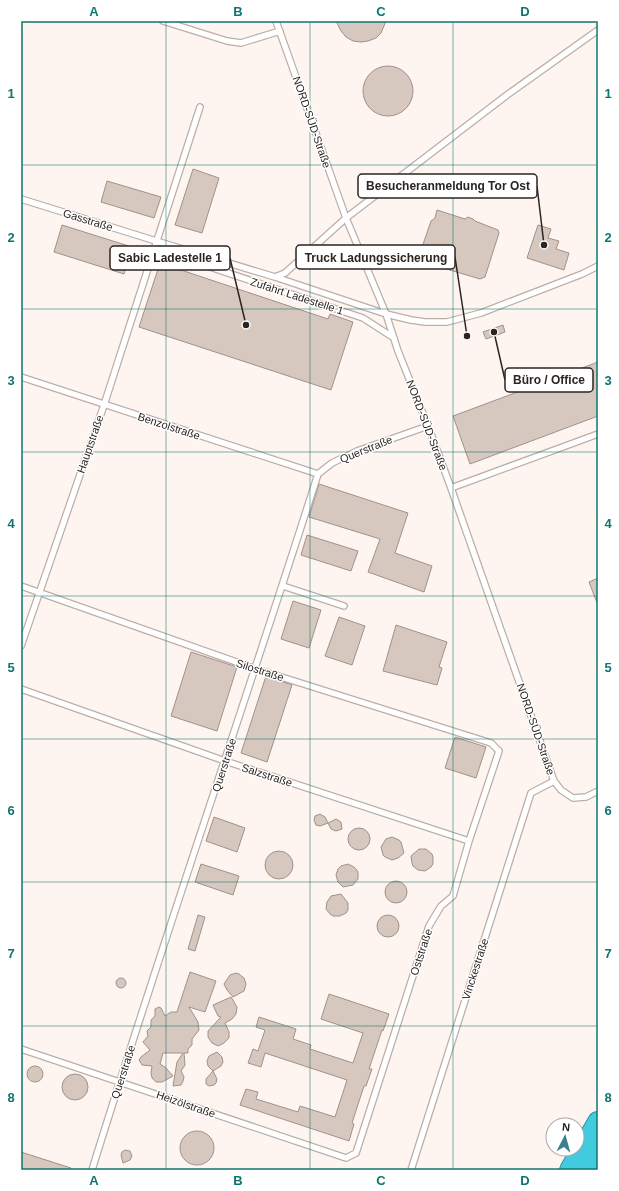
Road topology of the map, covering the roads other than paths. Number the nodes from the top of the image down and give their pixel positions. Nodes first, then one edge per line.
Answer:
1 (163, 21) edge
2 (276, 21) edge
3 (598, 30) edge
4 (280, 31) junction
5 (200, 107) dead end
6 (21, 199) edge
7 (346, 218) junction
8 (156, 241) junction
9 (150, 260) junction
10 (598, 266) edge
11 (275, 276) junction
12 (386, 314) junction
13 (394, 338) junction
14 (21, 377) edge
15 (104, 405) junction
16 (428, 426) junction
17 (598, 434) edge
18 (318, 474) junction
19 (451, 488) junction
20 (21, 586) edge
21 (283, 586) junction
22 (39, 592) junction
23 (344, 606) dead end
24 (21, 646) edge
25 (256, 668) junction
26 (21, 689) edge
27 (499, 751) joint
28 (226, 761) junction
29 (554, 781) junction
30 (598, 791) edge
31 (469, 841) junction
32 (21, 1049) edge
33 (119, 1081) junction
34 (598, 1122) edge
35 (598, 1155) edge
36 (350, 1156) joint
37 (92, 1170) edge
38 (411, 1170) edge
39 (570, 1170) edge
40 (589, 1170) edge

1 - 4 lane
2 - 4 lane, NORD-SÜD-Straße
3 - 7 lane
4 - 7 lane, NORD-SÜD-Straße
5 - 8 lane, Hauptstraße
6 - 8 lane, Gasstraße
7 - 11 lane
7 - 12 lane, NORD-SÜD-Straße
8 - 9 lane, Hauptstraße
8 - 11 lane, Gasstraße
9 - 13 lane, Zufahrt Ladestelle 1
9 - 15 lane, Hauptstraße
10 - 12 lane, Gasstraße
11 - 12 lane, Gasstraße
12 - 13 lane, NORD-SÜD-Straße
13 - 16 lane, NORD-SÜD-Straße
14 - 15 lane, Benzolstraße
15 - 18 lane, Benzolstraße
15 - 22 lane, Hauptstraße
16 - 18 lane, Querstraße
16 - 19 lane, NORD-SÜD-Straße
17 - 19 lane
18 - 21 lane, Querstraße
19 - 29 lane, NORD-SÜD-Straße
20 - 22 lane, Silostraße
21 - 23 lane
21 - 25 lane, Querstraße
22 - 24 lane, Hauptstraße
22 - 25 lane, Silostraße
25 - 27 lane, Silostraße
25 - 28 lane, Querstraße
26 - 28 lane, Salzstraße
27 - 31 lane, Oststraße
28 - 31 lane, Salzstraße
28 - 33 lane, Querstraße
29 - 30 lane, NORD-SÜD-Straße
29 - 38 lane, Vinckestraße
31 - 36 lane, Oststraße
32 - 33 lane, Heizölstraße
33 - 36 lane, Heizölstraße
33 - 37 lane, Querstraße
34 - 39 highway
35 - 40 highway

